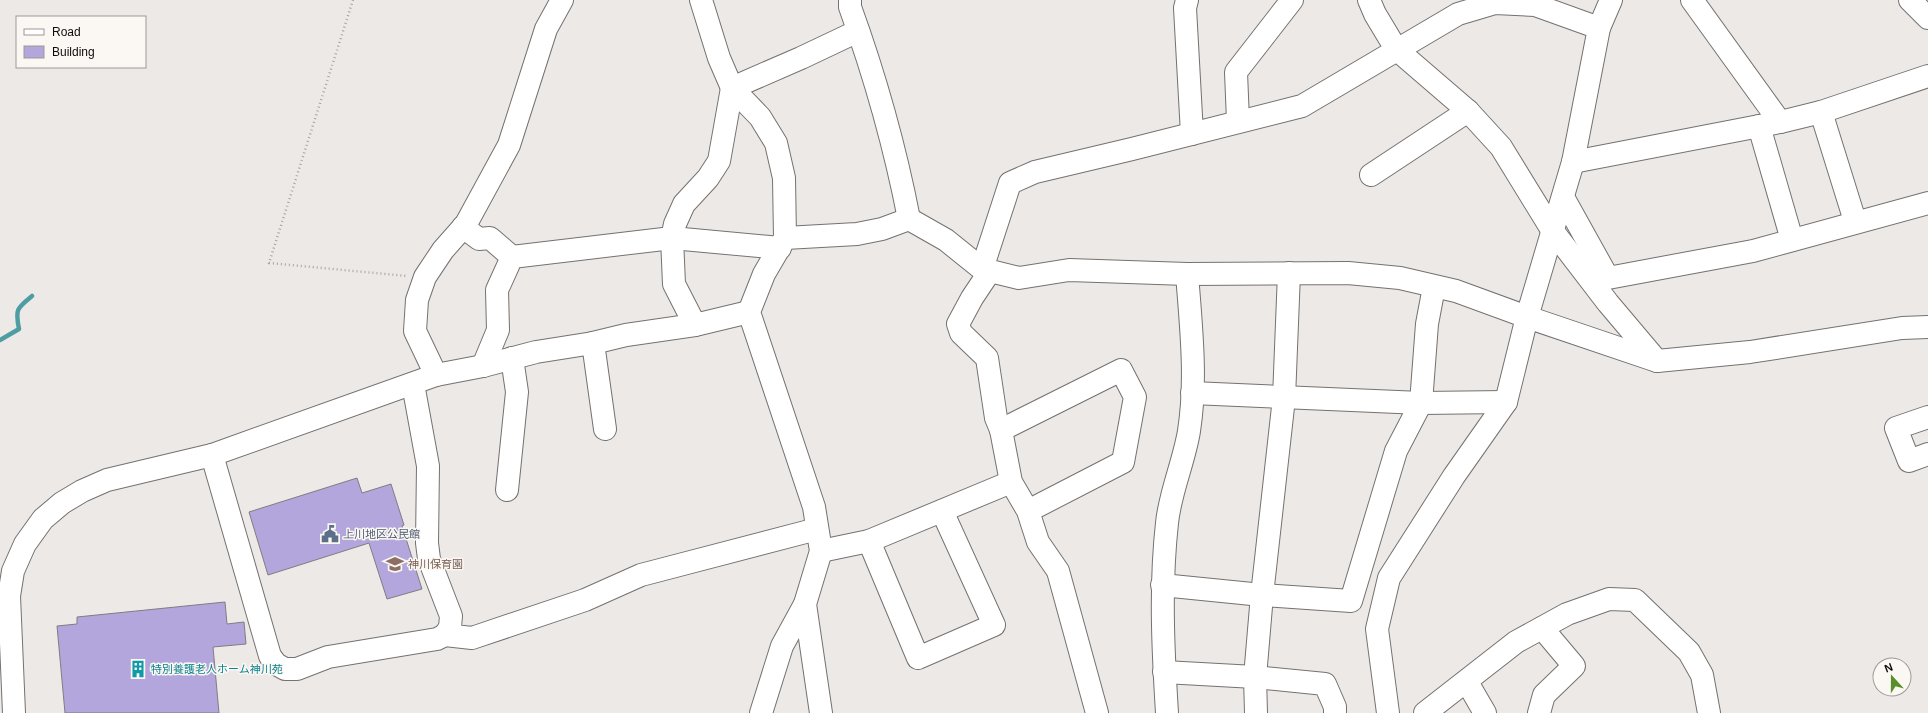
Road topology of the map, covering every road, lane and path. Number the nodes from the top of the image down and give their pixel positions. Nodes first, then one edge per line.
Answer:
1 (353, 0) edge
2 (562, 0) edge
3 (701, 0) edge
4 (850, 0) edge
5 (1187, 0) edge
6 (1292, 0) edge
7 (1369, 0) edge
8 (1611, 0) edge
9 (1692, 0) edge
10 (1910, 0) edge
11 (1536, 2) edge
12 (1928, 18) edge
13 (1599, 28) junction
14 (858, 31) junction
15 (1396, 49) junction
16 (1928, 76) edge
17 (732, 88) junction
18 (1468, 111) junction
19 (1821, 112) junction
20 (1238, 121) junction
21 (1770, 124) junction
22 (1192, 134) junction
23 (1573, 162) junction
24 (1371, 175) dead end
25 (1563, 197) junction
26 (1928, 202) edge
27 (909, 219) junction
28 (1855, 221) junction
29 (463, 227) junction
30 (1552, 230) junction
31 (672, 238) junction
32 (1792, 240) junction
33 (782, 243) junction
34 (512, 257) junction
35 (986, 270) junction
36 (1289, 273) junction
37 (1186, 274) junction
38 (424, 277) junction
39 (1434, 287) junction
40 (749, 312) junction
41 (1527, 317) junction
42 (695, 325) junction
43 (1928, 327) edge
44 (593, 343) junction
45 (512, 358) junction
46 (1657, 361) junction
47 (483, 366) junction
48 (436, 375) junction
49 (413, 384) junction
50 (1192, 393) junction
51 (1284, 398) junction
52 (1420, 402) junction
53 (1506, 402) junction
54 (1928, 417) edge
55 (605, 429) dead end
56 (1001, 430) junction
57 (1928, 454) edge
58 (212, 455) junction
59 (1012, 482) junction
60 (507, 490) dead end
61 (942, 511) junction
62 (1028, 512) junction
63 (817, 529) junction
64 (869, 542) junction
65 (821, 551) junction
66 (1162, 585) junction
67 (1262, 595) junction
68 (805, 604) junction
69 (1542, 628) junction
70 (445, 635) junction
71 (1164, 672) junction
72 (1255, 677) junction
73 (1467, 682) junction
74 (1091, 709) edge
75 (14, 713) edge
76 (761, 713) edge
77 (821, 713) edge
78 (1167, 713) edge
79 (1256, 713) edge
80 (1335, 713) edge
81 (1388, 713) edge
82 (1425, 713) edge
83 (1485, 713) edge
84 (1539, 713) edge
85 (1709, 713) edge

1 - 38 path
2 - 29 street
3 - 17 street
4 - 14 street
5 - 22 street
6 - 20 street
7 - 15 street
8 - 13 street
9 - 21 street
10 - 12 street
11 - 13 street
11 - 15 street
13 - 23 street
14 - 17 street
14 - 27 street
15 - 18 street
15 - 20 street
16 - 19 street
17 - 31 street
17 - 33 street
18 - 24 street
18 - 30 street
19 - 21 street
19 - 28 street
20 - 22 street
21 - 23 street
21 - 32 street
22 - 35 street
23 - 25 street
25 - 30 street
25 - 32 street
26 - 28 street
27 - 33 street
27 - 35 street
28 - 32 street
29 - 34 street
29 - 38 street
30 - 41 street
30 - 46 street
31 - 33 street
31 - 34 street
31 - 42 street
33 - 40 street
34 - 47 street
35 - 37 street
35 - 56 street
36 - 37 street
36 - 39 street
36 - 51 street
37 - 50 street
38 - 48 street
39 - 41 street
39 - 52 street
40 - 42 street
40 - 63 street
41 - 46 street
41 - 53 street
42 - 44 street
43 - 46 street
44 - 45 street
44 - 55 street
45 - 47 street
45 - 60 street
47 - 48 street
48 - 49 street
49 - 58 street
49 - 70 street
50 - 51 street
50 - 66 street
51 - 52 street
51 - 67 street
52 - 53 street
52 - 67 street
53 - 81 street
54 - 57 street
56 - 59 street
56 - 62 street
58 - 70 street
58 - 75 street
59 - 61 street
59 - 62 street
61 - 64 street
61 - 64 street
62 - 74 street
63 - 65 street
63 - 70 street
64 - 65 street
65 - 68 street
66 - 67 street
66 - 71 street
67 - 72 street
68 - 76 street
68 - 77 street
69 - 73 street
69 - 84 street
69 - 85 street
71 - 72 street
71 - 78 street
72 - 79 street
72 - 80 street
73 - 82 street
73 - 83 street

